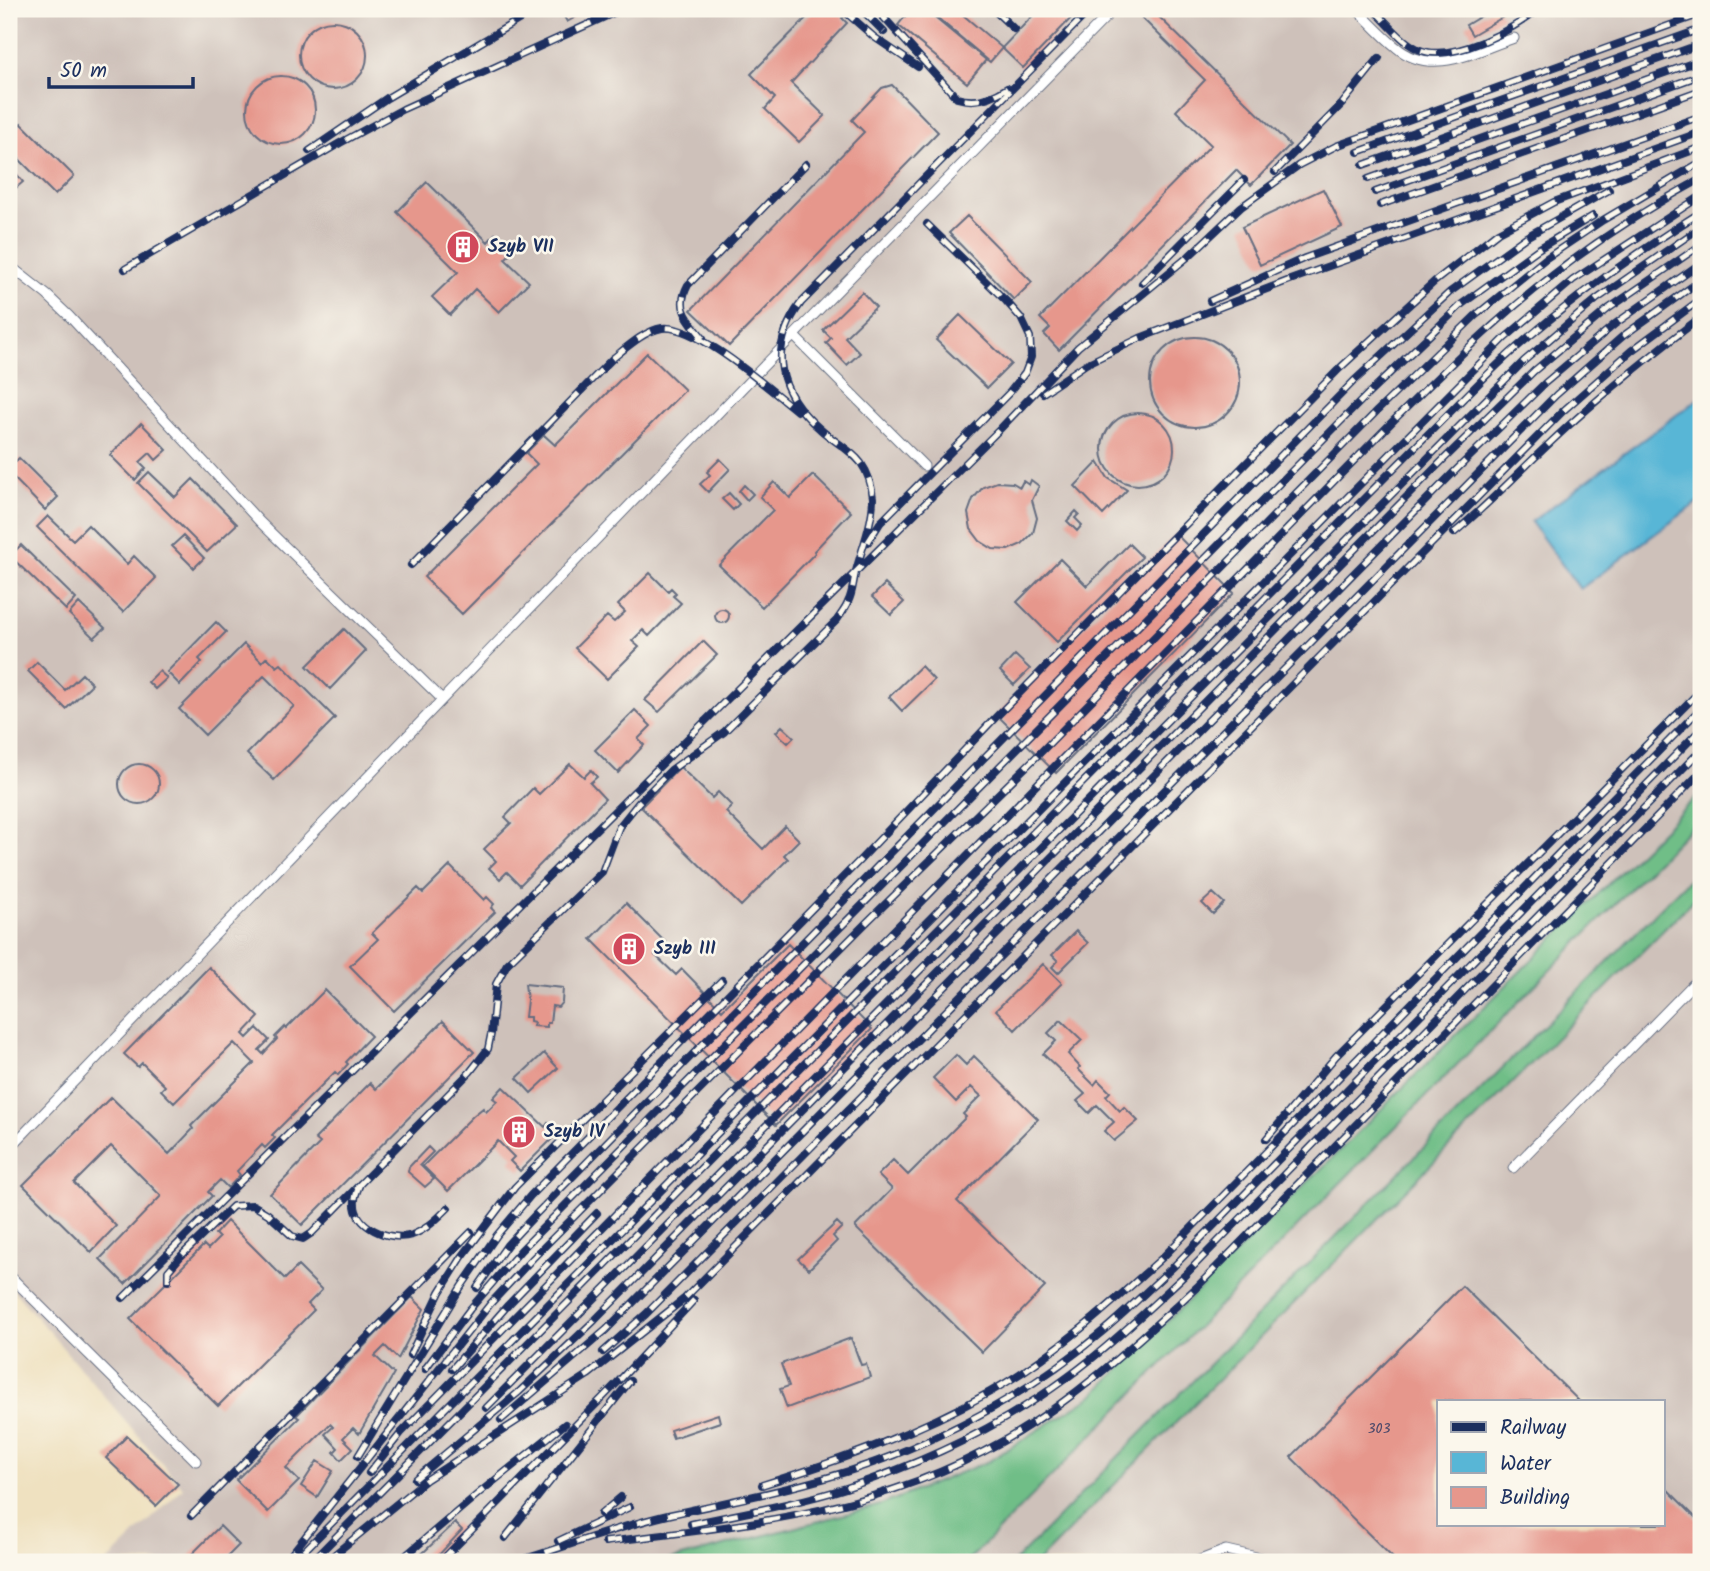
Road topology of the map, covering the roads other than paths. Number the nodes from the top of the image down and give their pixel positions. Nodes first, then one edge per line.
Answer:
1 (1114, 9) edge
2 (1356, 9) edge
3 (1514, 38) dead end
4 (9, 265) edge
5 (794, 336) junction
6 (924, 466) dead end
7 (442, 699) junction
8 (1701, 976) edge
9 (9, 1149) edge
10 (1513, 1168) dead end
11 (9, 1275) edge
12 (196, 1461) dead end
13 (1195, 1562) edge
14 (1278, 1562) edge

1 - 5 lane
2 - 3 lane
4 - 7 lane
5 - 6 lane
5 - 7 lane
7 - 9 lane
8 - 10 lane
11 - 12 lane
13 - 14 lane

